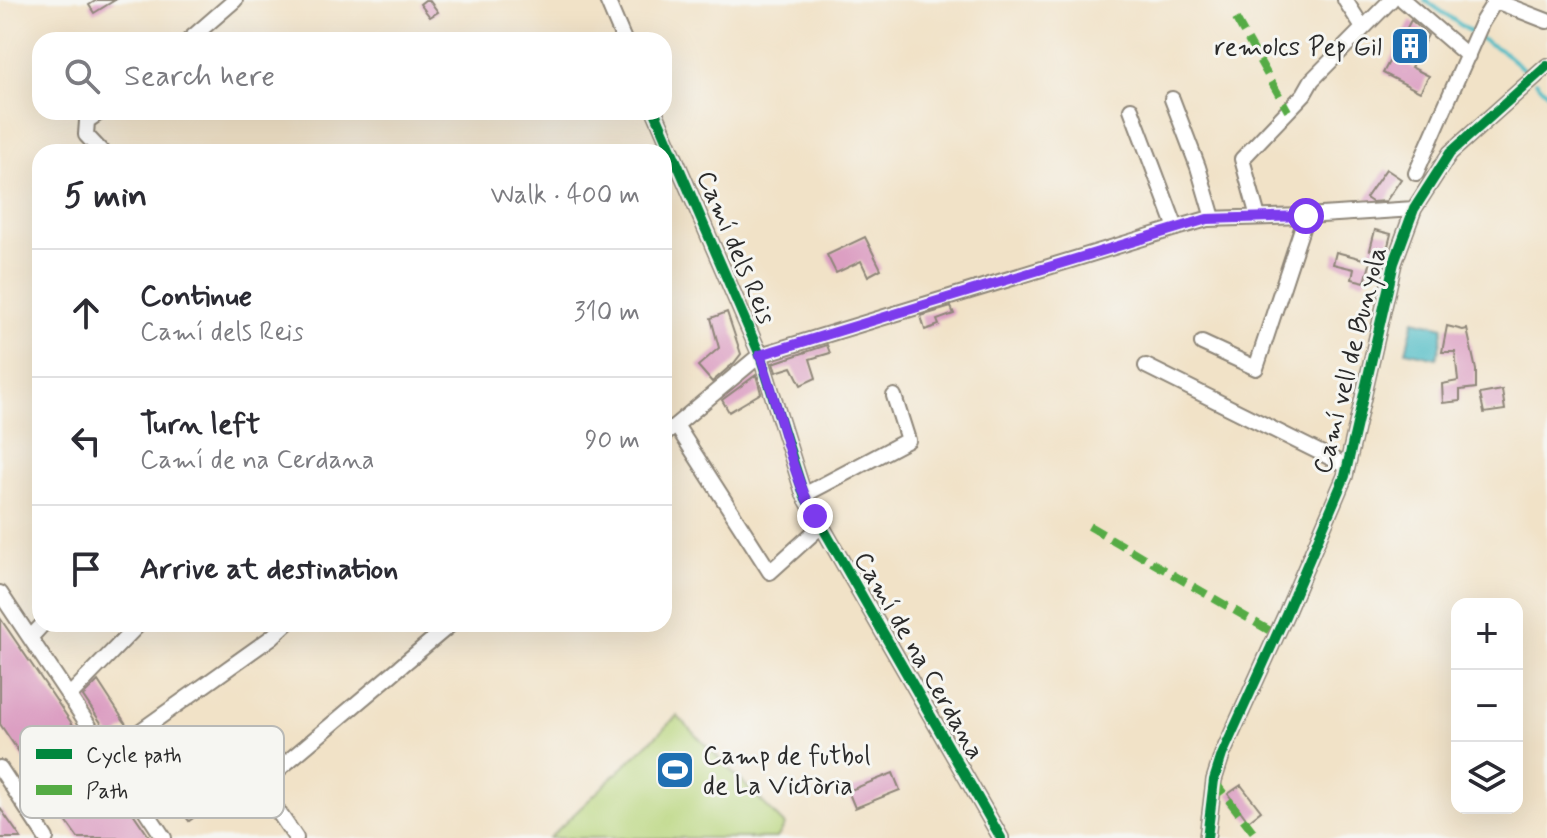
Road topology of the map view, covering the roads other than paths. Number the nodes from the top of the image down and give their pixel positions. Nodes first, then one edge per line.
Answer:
1 (235, 0) edge
2 (1345, 0) edge
3 (1391, 0) edge
4 (1403, 0) edge
5 (1498, 0) edge
6 (613, 3) edge
7 (1547, 21) edge
8 (1363, 28) junction
9 (198, 32) edge
10 (622, 32) edge
11 (1468, 56) junction
12 (1547, 66) edge
13 (1172, 99) dead end
14 (1131, 109) dead end
15 (88, 120) edge
16 (658, 120) edge
17 (94, 144) edge
18 (669, 144) edge
19 (672, 151) edge
20 (1416, 173) dead end
21 (1414, 209) junction
22 (1306, 216) junction
23 (1258, 217) junction
24 (1213, 218) junction
25 (1176, 228) junction
26 (1202, 343) dead end
27 (760, 355) junction
28 (1146, 366) dead end
29 (894, 396) dead end
30 (672, 428) edge
31 (672, 433) edge
32 (1347, 466) junction
33 (804, 495) junction
34 (821, 526) junction
35 (0, 593) edge
36 (36, 632) edge
37 (131, 632) edge
38 (277, 632) edge
39 (442, 632) edge
40 (30, 638) junction
41 (69, 696) junction
42 (89, 726) edge
43 (147, 726) edge
44 (284, 765) edge
45 (0, 768) edge
46 (20, 798) edge
47 (33, 818) edge
48 (151, 818) edge
49 (282, 818) edge
50 (46, 838) edge
51 (164, 838) edge
52 (296, 838) edge
53 (1001, 838) edge
54 (1207, 838) edge

1 - 9 street
2 - 8 street
3 - 8 street
4 - 11 street
5 - 7 street
5 - 11 street
6 - 10 street
8 - 23 street
11 - 20 street
12 - 21 street, Camí vell de Bunyola
13 - 24 street
14 - 25 street
15 - 17 street
16 - 18 street, Camí dels Reis
19 - 27 street, Camí dels Reis
21 - 22 street, Camí dels Reis
21 - 32 street, Camí vell de Bunyola
22 - 23 street, Camí dels Reis
22 - 26 street
23 - 24 street, Camí dels Reis
24 - 25 street, Camí dels Reis
25 - 27 street, Camí dels Reis
27 - 30 street
27 - 33 street, Camí de na Cerdana
28 - 32 street
29 - 33 street
31 - 34 street
32 - 54 street, Camí vell de Bunyola
33 - 34 street, Camí de na Cerdana
34 - 53 street, Camí de na Cerdana
35 - 40 street
36 - 40 street
37 - 41 street
38 - 43 street
39 - 44 street
40 - 41 street
41 - 42 street
45 - 46 street
47 - 50 street
48 - 51 street
49 - 52 street

